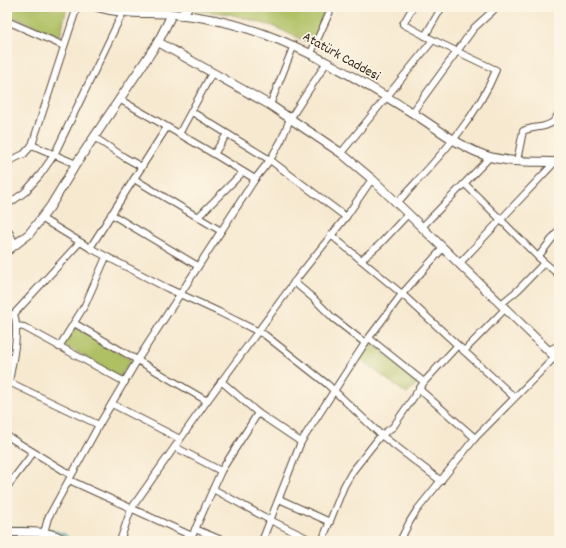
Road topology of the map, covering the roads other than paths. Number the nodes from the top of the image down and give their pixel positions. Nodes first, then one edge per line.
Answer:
1 (77, 7) edge
2 (98, 7) edge
3 (188, 7) edge
4 (332, 7) edge
5 (413, 7) edge
6 (442, 7) edge
7 (497, 7) edge
8 (123, 12) junction
9 (176, 12) edge
10 (7, 21) edge
11 (425, 36) junction
12 (433, 40) junction
13 (158, 42) junction
14 (294, 45) junction
15 (64, 46) junction
16 (456, 51) junction
17 (311, 53) junction
18 (327, 62) junction
19 (212, 73) junction
20 (386, 97) junction
21 (119, 99) junction
22 (270, 104) junction
23 (192, 112) junction
24 (412, 113) junction
25 (559, 113) edge
26 (290, 119) junction
27 (167, 128) junction
28 (179, 134) junction
29 (227, 134) junction
30 (94, 137) junction
31 (454, 139) junction
32 (32, 145) junction
33 (340, 153) junction
34 (214, 154) junction
35 (54, 155) junction
36 (490, 157) junction
37 (270, 160) junction
38 (517, 161) junction
39 (7, 162) edge
40 (557, 162) edge
41 (76, 164) junction
42 (142, 167) junction
43 (243, 172) junction
44 (134, 179) junction
45 (255, 179) junction
46 (372, 179) junction
47 (465, 184) junction
48 (397, 203) junction
49 (7, 205) edge
50 (111, 214) junction
51 (408, 214) junction
52 (198, 217) junction
53 (346, 217) junction
54 (41, 218) junction
55 (501, 220) junction
56 (422, 227) junction
57 (7, 228) edge
58 (559, 230) edge
59 (221, 231) junction
60 (331, 235) junction
61 (80, 242) junction
62 (15, 244) junction
63 (90, 248) junction
64 (443, 248) junction
65 (7, 251) edge
66 (106, 257) junction
67 (538, 257) junction
68 (361, 260) junction
69 (544, 263) junction
70 (459, 264) junction
71 (198, 266) junction
72 (559, 275) edge
73 (294, 282) junction
74 (180, 293) junction
75 (402, 294) junction
76 (503, 307) junction
77 (14, 314) junction
78 (7, 316) edge
79 (74, 323) junction
80 (17, 326) junction
81 (259, 331) junction
82 (369, 338) junction
83 (365, 343) junction
84 (559, 345) edge
85 (59, 346) junction
86 (457, 346) junction
87 (464, 351) junction
88 (554, 356) edge
89 (138, 360) junction
90 (221, 381) junction
91 (8, 382) edge
92 (125, 382) junction
93 (424, 382) junction
94 (419, 389) junction
95 (333, 391) junction
96 (514, 397) junction
97 (207, 401) junction
98 (112, 404) junction
99 (258, 413) junction
100 (99, 425) junction
101 (381, 435) junction
102 (7, 436) edge
103 (475, 438) junction
104 (180, 439) junction
105 (301, 442) junction
106 (175, 447) junction
107 (33, 453) junction
108 (221, 471) junction
109 (70, 478) junction
110 (441, 481) junction
111 (7, 488) edge
112 (213, 489) junction
113 (279, 499) junction
114 (131, 508) junction
115 (270, 520) junction
116 (330, 522) junction
117 (195, 529) junction
118 (7, 532) edge
119 (44, 533) junction
120 (191, 538) edge
121 (65, 541) edge
122 (120, 541) edge
123 (224, 541) edge
124 (262, 541) edge
125 (312, 541) edge
126 (322, 541) edge
127 (400, 541) edge

1 - 15 street
2 - 8 street, Atatürk Caddesi
3 - 9 street
4 - 17 street
5 - 11 street
6 - 11 street
7 - 16 street
8 - 9 street, Atatürk Caddesi
8 - 35 street
9 - 13 street
9 - 14 street, Atatürk Caddesi
10 - 15 street
11 - 12 street
12 - 16 street
12 - 20 street
13 - 19 street
13 - 21 street
14 - 17 street, Atatürk Caddesi
14 - 22 street
15 - 32 street
16 - 24 street
16 - 31 street
17 - 18 street, Atatürk Caddesi
18 - 20 street, Atatürk Caddesi
18 - 26 street
19 - 22 street
19 - 23 street
20 - 24 street, Atatürk Caddesi
20 - 33 street
21 - 27 street
21 - 30 street
22 - 26 street
23 - 28 street
23 - 29 street
24 - 31 street, Atatürk Caddesi
25 - 38 street
26 - 33 street
26 - 37 street
27 - 28 street
27 - 42 street
28 - 34 street
29 - 34 street
29 - 37 street
30 - 41 street
30 - 42 street
31 - 36 street, Atatürk Caddesi
31 - 48 street
32 - 35 street
32 - 39 street
33 - 46 street
34 - 43 street
35 - 41 street
35 - 49 street
36 - 38 street, Atatürk Caddesi
36 - 47 street
37 - 45 street
37 - 53 street
38 - 40 street, Atatürk Caddesi
40 - 55 street
41 - 54 street
42 - 44 street
43 - 45 street
43 - 52 street
44 - 50 street
44 - 52 street
45 - 59 street
46 - 48 street
46 - 53 street
47 - 55 street
47 - 56 street
48 - 51 street
50 - 63 street
50 - 71 street
51 - 56 street
51 - 68 street
52 - 59 street
53 - 60 street
54 - 61 street
54 - 62 street
55 - 67 street
55 - 70 street
56 - 64 street
57 - 62 street
58 - 67 street
59 - 71 street
60 - 68 street
60 - 73 street
61 - 63 street
61 - 77 street
62 - 65 street
63 - 66 street
64 - 70 street
64 - 75 street
66 - 74 street
66 - 79 street
67 - 69 street
68 - 75 street
69 - 72 street
69 - 76 street
70 - 76 street
71 - 74 street
73 - 81 street
73 - 83 street
74 - 81 street
74 - 89 street
75 - 82 street
75 - 86 street
76 - 87 street
76 - 88 street
77 - 78 street
77 - 80 street
79 - 85 street
79 - 89 street
80 - 85 street
80 - 91 street
81 - 90 street
81 - 95 street
82 - 83 street
82 - 93 street
83 - 95 street
84 - 88 street
85 - 92 street
86 - 87 street
86 - 93 street
87 - 96 street
88 - 96 street
89 - 92 street
89 - 97 street
90 - 97 street
90 - 99 street
91 - 100 street
92 - 98 street
93 - 94 street
94 - 101 street
94 - 103 street
95 - 101 street
95 - 105 street
96 - 103 street
97 - 104 street
98 - 100 street
98 - 104 street
99 - 105 street
99 - 108 street
100 - 109 street
101 - 110 street
101 - 116 street
102 - 107 street
103 - 110 street
104 - 106 street
105 - 113 street
106 - 108 street
106 - 114 street
107 - 109 street
107 - 111 street
108 - 112 street
109 - 114 street
109 - 119 street
110 - 127 street
112 - 115 street
112 - 117 street
113 - 115 street
113 - 116 street
114 - 120 street
114 - 122 street
115 - 124 street
115 - 125 street
116 - 126 street
117 - 120 street
117 - 123 street
118 - 119 street
119 - 121 street

